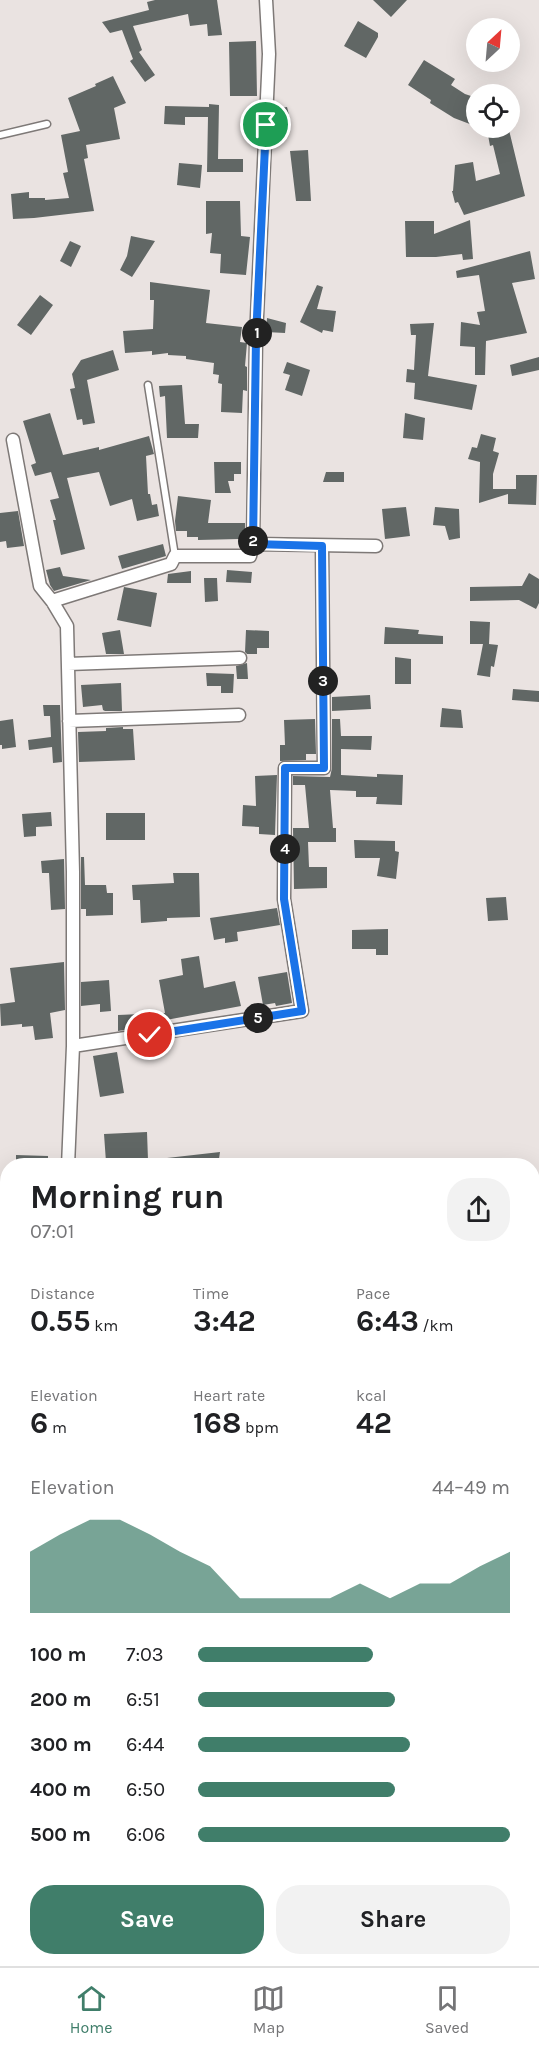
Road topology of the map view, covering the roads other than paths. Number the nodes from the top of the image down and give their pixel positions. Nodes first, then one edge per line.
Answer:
1 (266, 0) edge
2 (47, 124) dead end
3 (0, 135) edge
4 (148, 384) dead end
5 (13, 440) dead end
6 (253, 544) junction
7 (322, 546) junction
8 (375, 546) dead end
9 (175, 556) junction
10 (52, 601) junction
11 (240, 658) dead end
12 (68, 664) junction
13 (239, 715) dead end
14 (69, 721) junction
15 (74, 1046) junction
16 (68, 1158) edge

1 - 6 street
2 - 3 lane
4 - 9 lane
5 - 10 street
6 - 7 street
6 - 9 street
7 - 8 street
7 - 15 street
9 - 10 street
10 - 12 street
11 - 12 street
12 - 14 street
13 - 14 street
14 - 15 street
15 - 16 street

